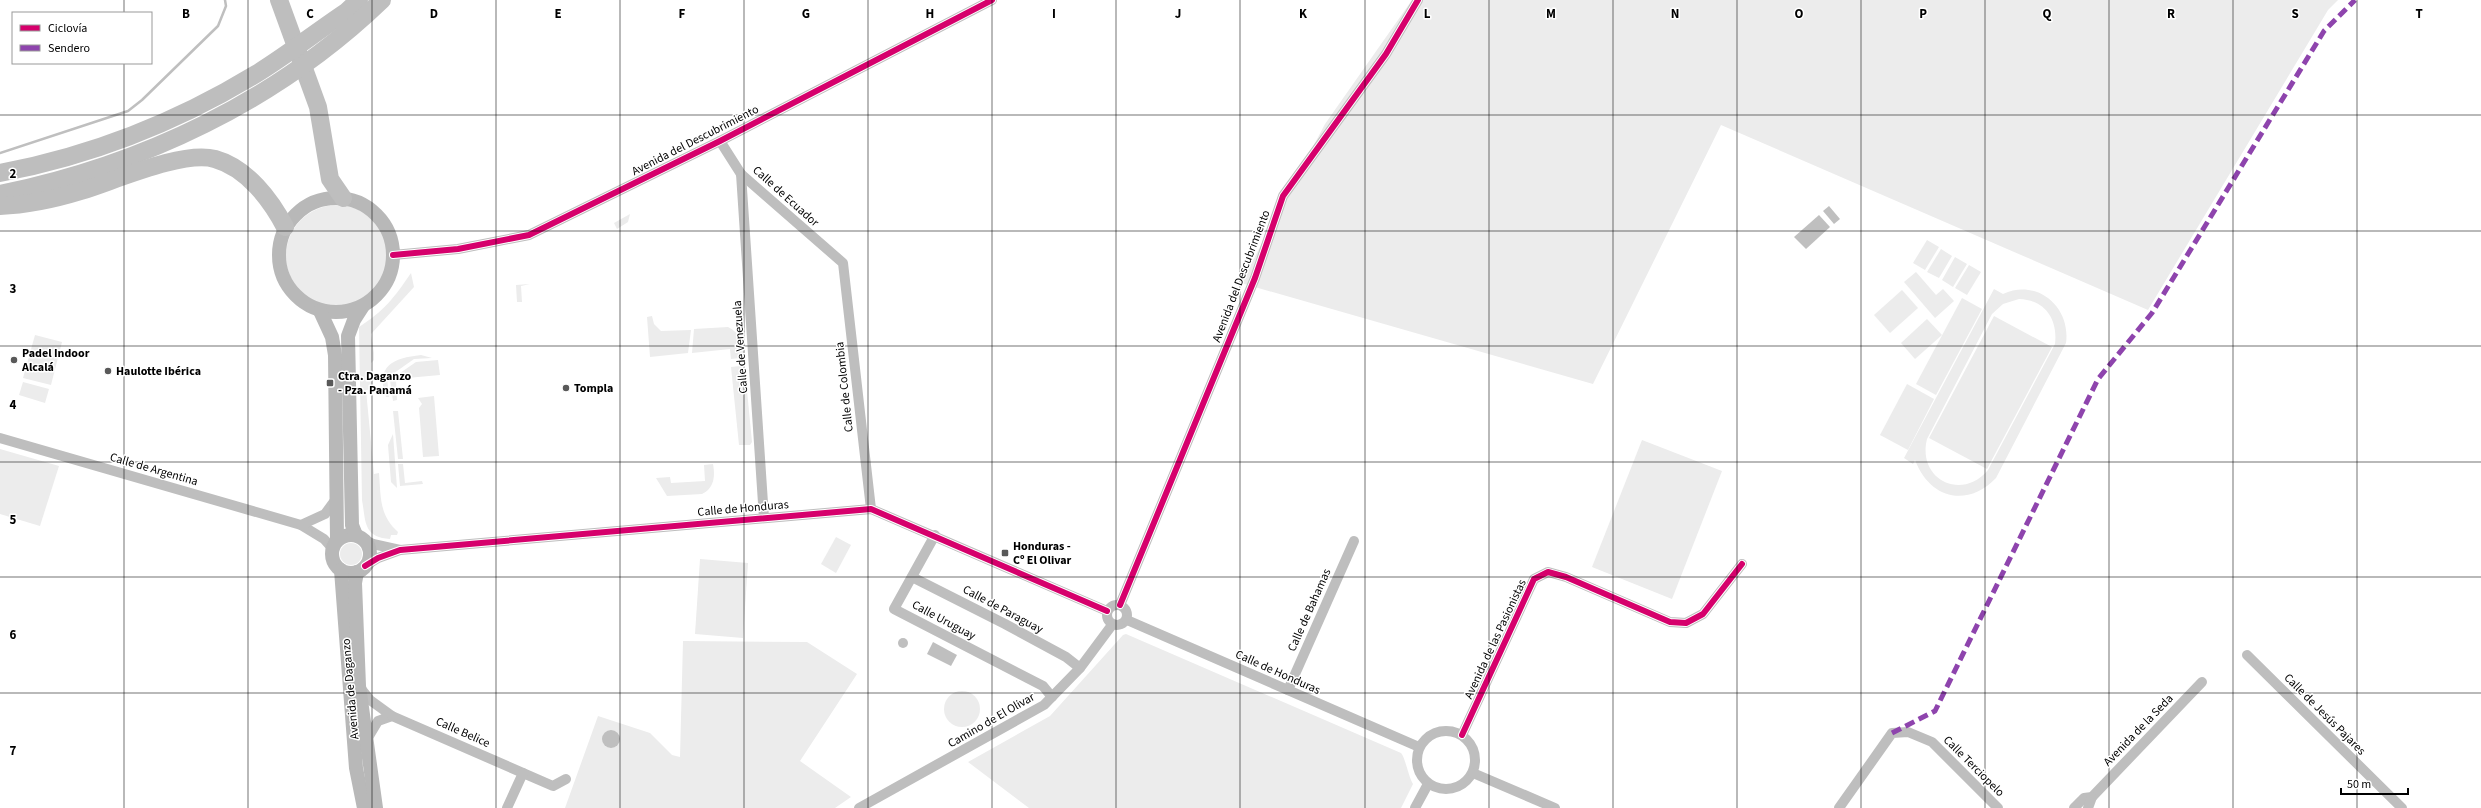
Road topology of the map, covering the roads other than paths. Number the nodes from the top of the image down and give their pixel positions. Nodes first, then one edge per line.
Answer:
1 (347, 0) edge
2 (359, 0) edge
3 (382, 0) edge
4 (992, 0) edge
5 (1418, 0) edge
6 (281, 7) edge
7 (308, 38) junction
8 (720, 141) junction
9 (0, 173) edge
10 (741, 174) junction
11 (0, 194) edge
12 (343, 198) junction
13 (0, 206) edge
14 (285, 227) junction
15 (393, 255) junction
16 (843, 263) joint
17 (363, 306) junction
18 (320, 311) junction
19 (0, 438) edge
20 (336, 499) junction
21 (871, 509) junction
22 (764, 518) junction
23 (302, 525) junction
24 (934, 535) junction
25 (360, 537) junction
26 (1354, 541) dead end
27 (335, 544) junction
28 (400, 550) junction
29 (1742, 564) dead end
30 (361, 569) junction
31 (341, 570) junction
32 (912, 577) junction
33 (1120, 605) junction
34 (1107, 611) junction
35 (1127, 620) junction
36 (1112, 625) junction
37 (2247, 655) dead end
38 (1080, 668) junction
39 (2202, 682) dead end
40 (359, 686) junction
41 (1288, 690) junction
42 (1052, 696) junction
43 (392, 716) junction
44 (1462, 735) junction
45 (366, 741) junction
46 (1419, 747) junction
47 (524, 773) junction
48 (1473, 773) junction
49 (566, 780) dead end
50 (1428, 784) junction
51 (2092, 797) junction
52 (364, 808) edge
53 (376, 808) edge
54 (507, 808) edge
55 (859, 808) edge
56 (1415, 808) edge
57 (1555, 808) edge
58 (1839, 808) edge
59 (1998, 808) edge
60 (2074, 808) edge
61 (2088, 808) edge
62 (2402, 808) edge

1 - 7 highway
2 - 7 highway
3 - 11 highway
4 - 8 street, Avenida del Descubrimiento
5 - 33 street, Avenida del Descubrimiento
6 - 12 highway
7 - 9 highway
8 - 10 street, Calle de Ecuador
8 - 15 street, Avenida del Descubrimiento
10 - 16 street, Calle de Ecuador
10 - 22 street, Calle de Venezuela
12 - 14 main road
12 - 15 main road
13 - 14 highway
14 - 18 main road
15 - 17 main road
16 - 21 street, Calle de Colombia
17 - 18 main road
17 - 25 main road
18 - 20 main road
19 - 23 street, Calle de Argentina
20 - 23 street
20 - 27 main road
21 - 22 street, Calle de Honduras
21 - 24 street, Calle de Honduras
22 - 28 street, Calle de Honduras
23 - 27 street, Calle de Argentina
24 - 32 street, Calle Uruguay
24 - 34 street, Calle de Honduras
25 - 27 main road
25 - 28 street, Calle de Honduras
25 - 30 main road
26 - 41 street, Calle de Bahamas
27 - 31 main road
28 - 30 street, Calle de Honduras
29 - 44 street, Avenida de las Pasionistas
30 - 31 main road
30 - 40 main road, Avenida de Daganzo
31 - 52 main road, Avenida de Daganzo
32 - 38 street, Calle de Paraguay
32 - 42 street, Calle Uruguay
33 - 34 street
33 - 35 street
34 - 36 street
35 - 36 street
35 - 41 street, Calle de Honduras
36 - 38 street, Camino de El Olivar
37 - 62 street, Calle de Jesús Pajares
38 - 42 street, Camino de El Olivar
39 - 51 street, Avenida de la Seda
40 - 43 street, Calle Belice
40 - 45 main road, Avenida de Daganzo
41 - 46 street, Calle de Honduras
42 - 55 street, Camino de El Olivar
43 - 45 street
43 - 47 street, Calle Belice
44 - 46 street
44 - 48 street
45 - 53 main road, Avenida de Daganzo
46 - 50 street
47 - 49 street, Calle Belice
47 - 54 street
48 - 50 street
48 - 57 street
50 - 56 street
51 - 60 street, Avenida de la Seda
51 - 61 street, Avenida de la Seda
58 - 59 street, Calle Terciopelo

